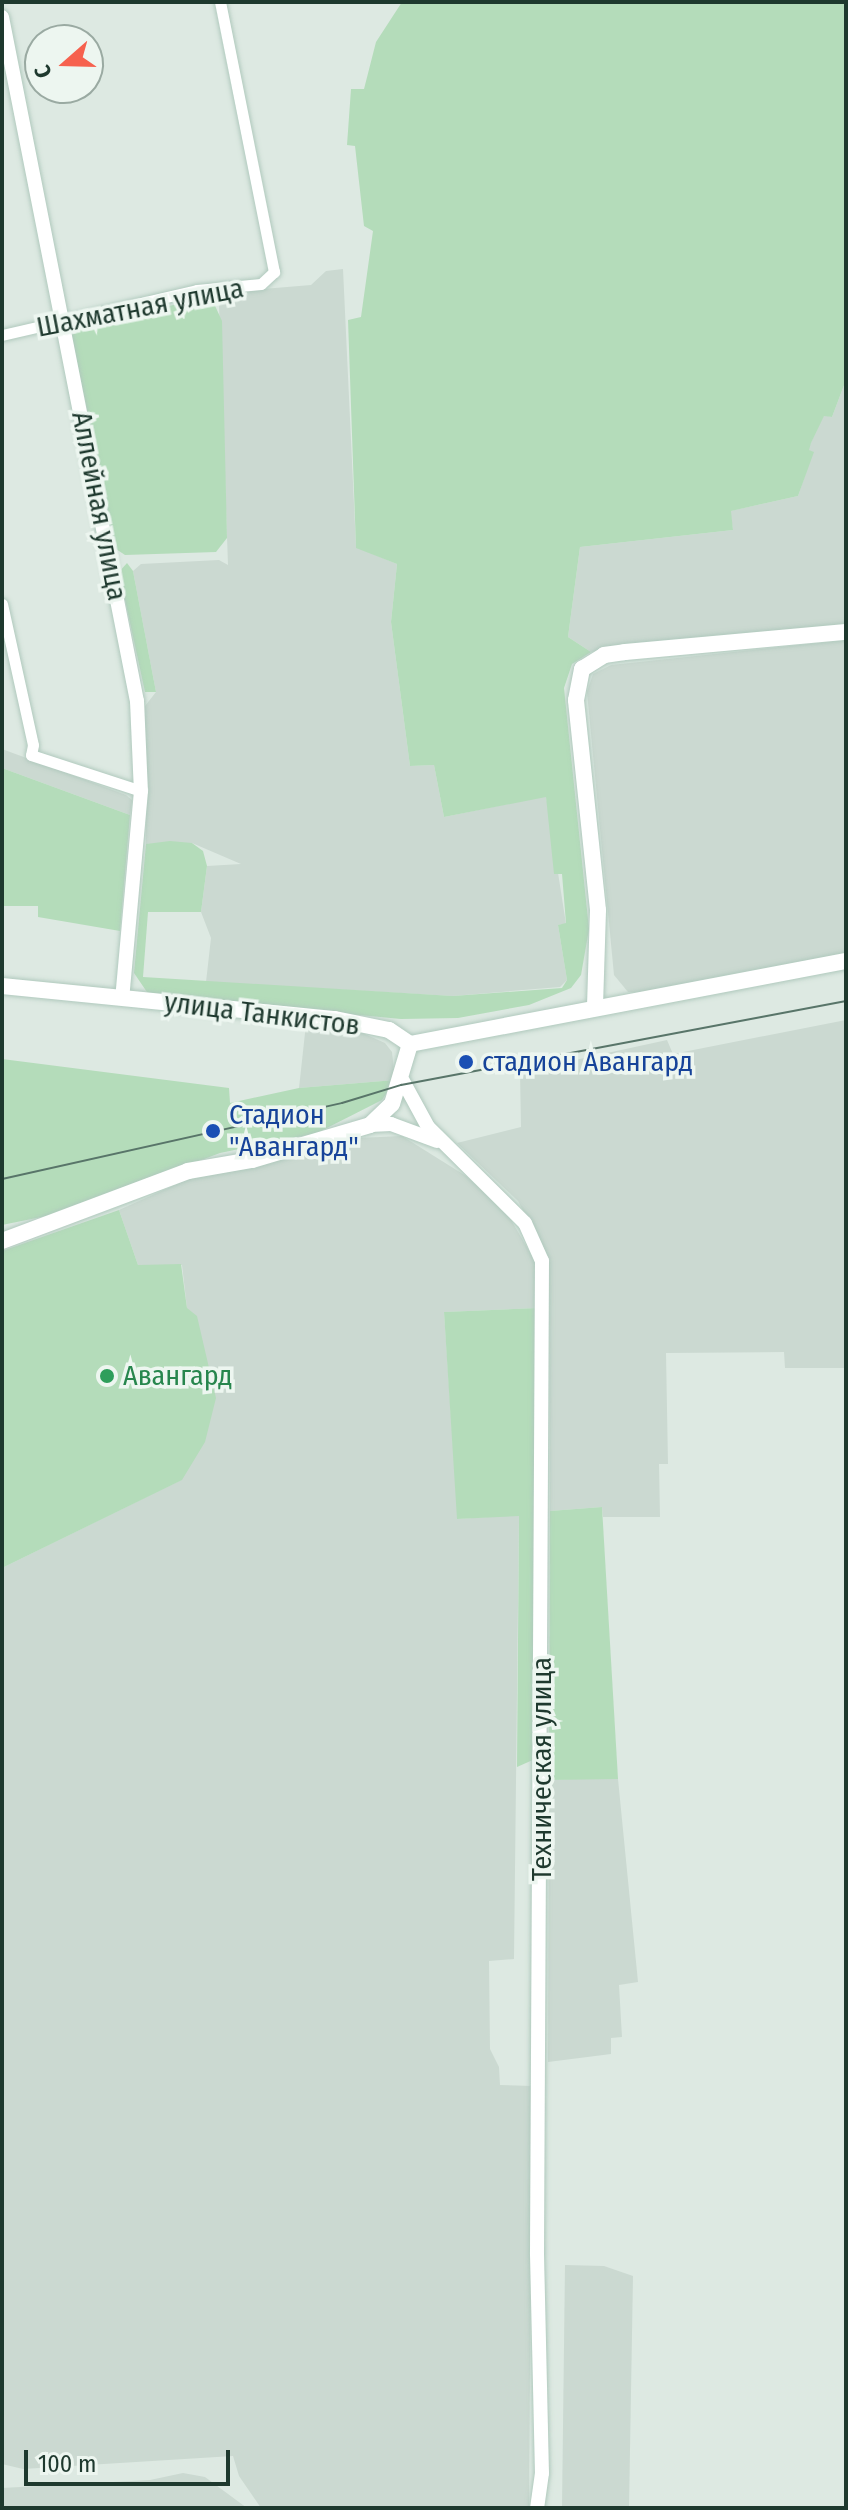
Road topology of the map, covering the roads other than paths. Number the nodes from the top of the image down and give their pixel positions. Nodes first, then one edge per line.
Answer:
1 (220, 2) edge
2 (2, 17) edge
3 (60, 324) junction
4 (2, 335) edge
5 (2, 604) edge
6 (846, 632) edge
7 (141, 791) junction
8 (846, 961) edge
9 (2, 986) edge
10 (122, 998) junction
11 (595, 1006) junction
12 (410, 1044) junction
13 (403, 1081) junction
14 (370, 1125) junction
15 (448, 1147) junction
16 (2, 1241) edge
17 (537, 2508) edge

1 - 3 street, Шахматная улица
2 - 3 street, Аллейная улица
3 - 4 street, Шахматная улица
3 - 7 street, Аллейная улица
5 - 7 street
6 - 11 main road
7 - 10 street, Аллейная улица
8 - 11 main road
9 - 10 main road, улица Танкистов
10 - 12 main road, улица Танкистов
11 - 12 main road
12 - 13 main road
13 - 14 main road
13 - 15 street, Техническая улица
14 - 15 street
14 - 16 main road
15 - 17 street, Техническая улица

